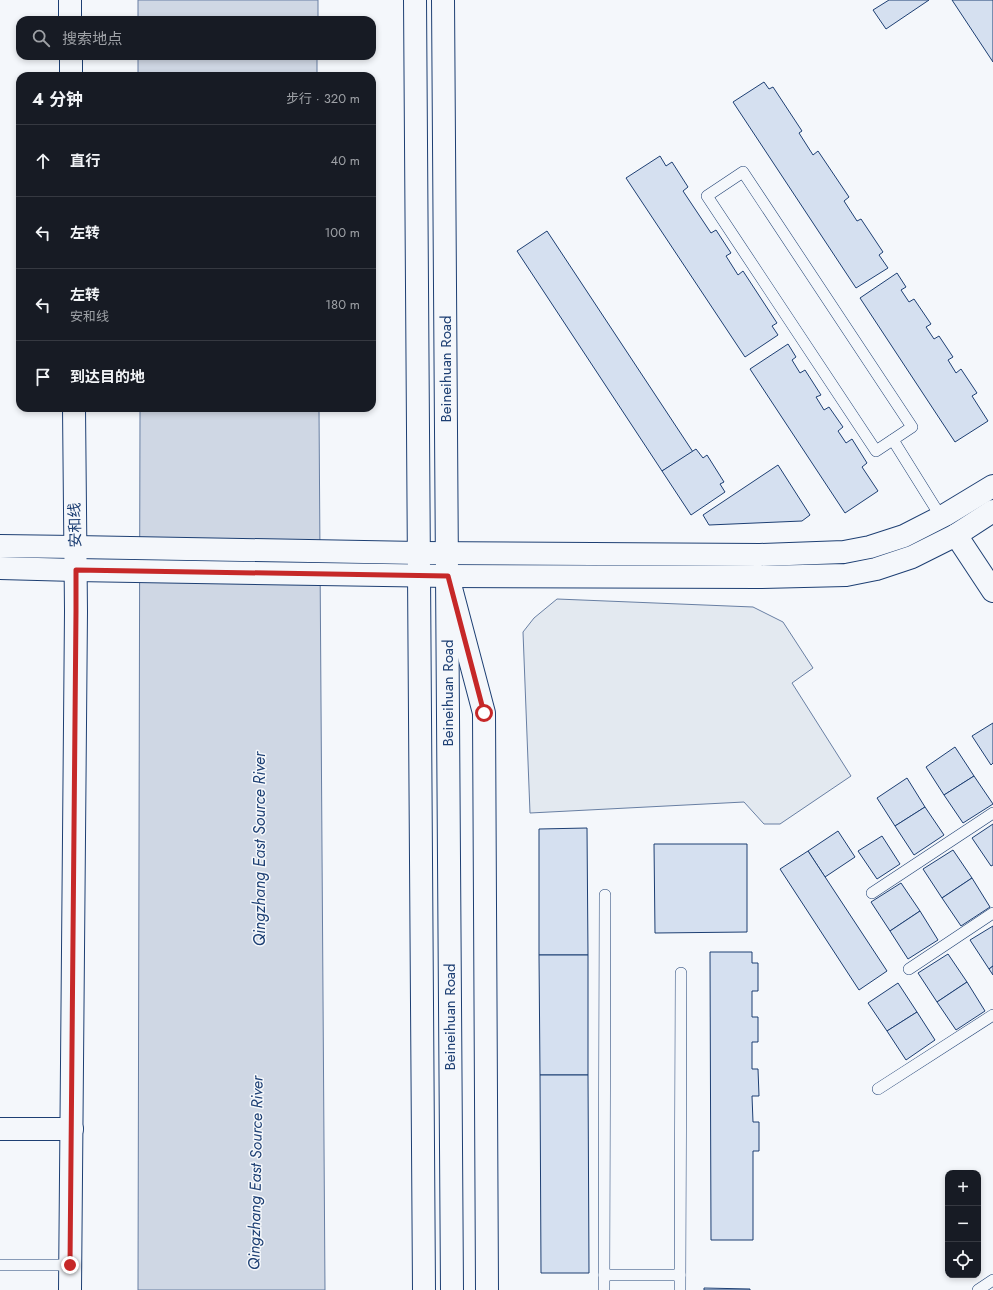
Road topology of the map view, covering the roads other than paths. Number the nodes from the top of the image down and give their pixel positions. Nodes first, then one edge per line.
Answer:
1 (70, 0) edge
2 (415, 0) edge
3 (443, 0) edge
4 (70, 16) edge
5 (71, 60) edge
6 (71, 72) edge
7 (74, 412) edge
8 (893, 440) junction
9 (993, 486) edge
10 (993, 511) edge
11 (941, 517) junction
12 (956, 535) junction
13 (0, 546) edge
14 (75, 547) junction
15 (419, 553) junction
16 (447, 553) junction
17 (0, 568) edge
18 (76, 570) junction
19 (419, 575) junction
20 (448, 576) junction
21 (993, 591) edge
22 (993, 813) edge
23 (872, 892) dead end
24 (605, 895) dead end
25 (993, 913) edge
26 (909, 969) dead end
27 (681, 973) dead end
28 (993, 1015) edge
29 (878, 1088) dead end
30 (0, 1129) edge
31 (72, 1129) junction
32 (0, 1265) edge
33 (70, 1265) junction
34 (604, 1275) junction
35 (680, 1275) junction
36 (993, 1280) edge
37 (70, 1290) edge
38 (424, 1290) edge
39 (452, 1290) edge
40 (487, 1290) edge
41 (604, 1290) edge
42 (680, 1290) edge
43 (978, 1290) edge

1 - 4 main road
2 - 15 main road, Beineihuan Road
3 - 16 main road, Beineihuan Road
5 - 6 main road
7 - 14 main road, 安和线
8 - 8 lane
8 - 11 lane
9 - 11 main road
10 - 12 main road
11 - 16 main road
12 - 20 main road
12 - 21 main road
13 - 14 main road
14 - 15 main road
14 - 18 main road, 安和线
15 - 16 main road
15 - 19 main road, Beineihuan Road
16 - 20 main road, Beineihuan Road
17 - 18 main road
18 - 19 main road
18 - 31 main road, 安和线
19 - 20 main road
19 - 38 main road, Beineihuan Road
20 - 39 main road, Beineihuan Road
20 - 40 main road
22 - 23 lane
24 - 34 lane
25 - 26 lane
27 - 35 lane
28 - 29 lane
30 - 31 main road
31 - 33 main road, 安和线
32 - 33 lane
33 - 37 main road, 安和线
34 - 35 lane
34 - 41 lane
35 - 42 lane
36 - 43 lane

